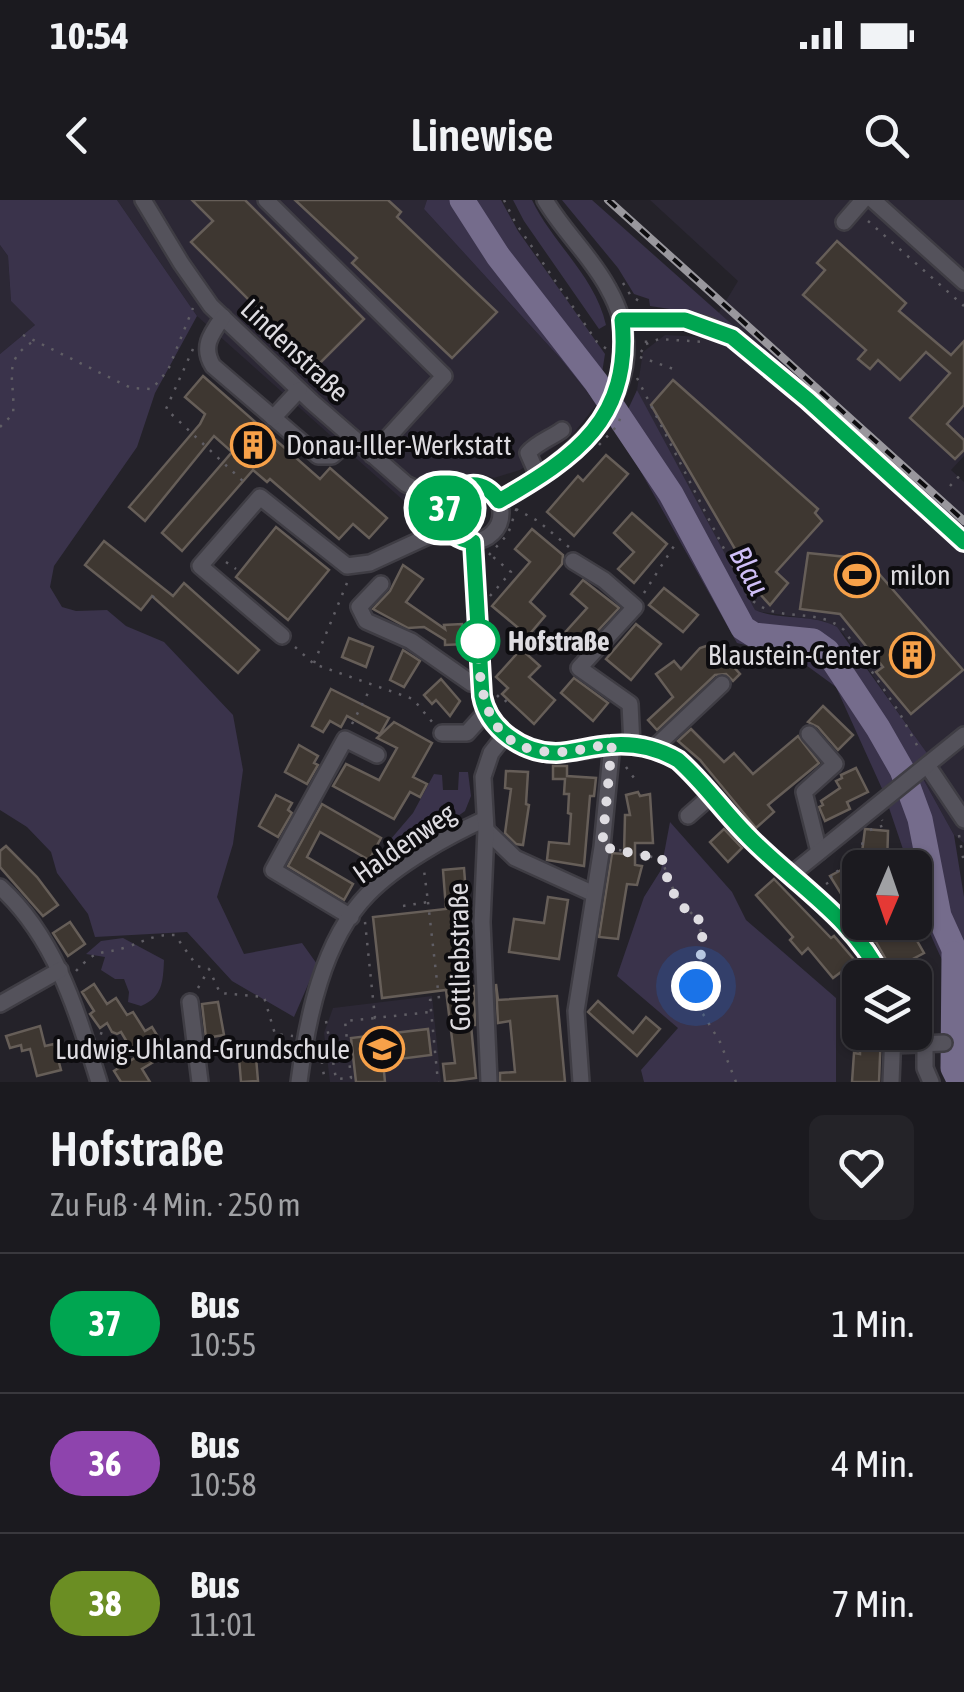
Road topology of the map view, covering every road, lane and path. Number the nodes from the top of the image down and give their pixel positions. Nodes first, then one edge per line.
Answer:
1 (143, 200) edge
2 (266, 200) edge
3 (504, 200) edge
4 (544, 200) edge
5 (873, 200) edge
6 (854, 210) edge
7 (964, 282) edge
8 (200, 293) junction
9 (964, 306) edge
10 (223, 318) junction
11 (622, 320) junction
12 (24, 334) dead end
13 (34, 341) junction
14 (196, 341) dead end
15 (714, 342) dead end
16 (624, 353) junction
17 (679, 371) dead end
18 (637, 376) dead end
19 (299, 390) junction
20 (274, 418) junction
21 (0, 427) edge
22 (562, 430) dead end
23 (600, 435) junction
24 (353, 438) junction
25 (590, 453) dead end
26 (372, 455) junction
27 (964, 472) edge
28 (538, 476) junction
29 (950, 486) dead end
30 (260, 497) junction
31 (499, 501) junction
32 (446, 502) junction
33 (522, 502) dead end
34 (516, 510) junction
35 (448, 527) junction
36 (473, 542) junction
37 (964, 542) edge
38 (674, 546) dead end
39 (489, 554) junction
40 (573, 561) joint
41 (347, 566) junction
42 (474, 570) junction
43 (376, 589) dead end
44 (152, 596) dead end
45 (158, 600) dead end
46 (635, 607) junction
47 (476, 612) junction
48 (282, 636) joint
49 (314, 664) junction
50 (373, 684) junction
51 (480, 684) junction
52 (722, 684) dead end
53 (486, 712) junction
54 (506, 734) junction
55 (809, 734) dead end
56 (446, 735) joint
57 (964, 735) edge
58 (344, 739) junction
59 (612, 744) junction
60 (632, 745) junction
61 (653, 749) junction
62 (377, 755) dead end
63 (922, 769) junction
64 (712, 795) junction
65 (688, 816) dead end
66 (486, 824) junction
67 (961, 826) edge
68 (876, 830) dead end
69 (602, 847) junction
70 (819, 852) junction
71 (422, 854) junction
72 (964, 863) edge
73 (792, 874) junction
74 (833, 880) dead end
75 (0, 887) edge
76 (594, 894) junction
77 (428, 902) junction
78 (402, 906) dead end
79 (358, 918) junction
80 (871, 960) edge
81 (209, 969) junction
82 (62, 977) junction
83 (318, 990) junction
84 (190, 1002) joint
85 (0, 1004) edge
86 (431, 1012) junction
87 (375, 1018) junction
88 (306, 1038) junction
89 (86, 1040) junction
90 (944, 1043) dead end
91 (932, 1044) edge
92 (892, 1050) edge
93 (925, 1050) edge
94 (141, 1061) dead end
95 (99, 1082) edge
96 (200, 1082) edge
97 (299, 1082) edge
98 (438, 1082) edge
99 (489, 1082) edge
100 (581, 1082) edge
101 (736, 1082) edge
102 (891, 1082) edge
103 (932, 1082) edge

1 - 8 street, Lindenstraße
2 - 26 street
3 - 16 path
4 - 11 street
5 - 7 street
6 - 9 path
8 - 10 street, Lindenstraße
8 - 13 path
10 - 19 street, Lindenstraße
10 - 20 street
11 - 16 street
11 - 37 street
12 - 13 path
13 - 21 path
14 - 30 path
15 - 17 path
16 - 23 street
18 - 63 path
19 - 20 street
19 - 24 street, Lindenstraße
20 - 24 street
22 - 28 street
23 - 25 path
23 - 28 street
24 - 26 street, Lindenstraße
26 - 32 street, Lindenstraße
27 - 29 path
28 - 31 street
30 - 41 street
30 - 48 street
31 - 32 street
31 - 36 street
32 - 35 street
33 - 34 path
34 - 39 path
34 - 40 path
35 - 36 street
35 - 41 street
36 - 39 path
36 - 42 street
38 - 46 path
39 - 42 path
39 - 47 path
40 - 46 street
41 - 49 path
42 - 47 street
43 - 51 street
44 - 45 path
46 - 60 street
47 - 51 street
48 - 49 path
49 - 50 path
50 - 56 path
50 - 58 path
51 - 53 street
52 - 61 street
53 - 54 street
53 - 56 street
54 - 59 street
54 - 66 street
55 - 70 street
57 - 63 street
58 - 62 street
58 - 79 street
59 - 60 street
59 - 69 street
60 - 61 street
61 - 64 street
63 - 67 street
63 - 70 street
64 - 65 street
64 - 73 street
66 - 71 street, Haldenweg
66 - 76 street
66 - 99 street, Gottliebstraße
67 - 72 path
68 - 74 path
69 - 76 street
69 - 101 path
70 - 73 street
71 - 77 path
71 - 79 street, Haldenweg
73 - 80 street
75 - 82 street
76 - 100 street
77 - 78 path
77 - 86 path
79 - 83 street, Haldenweg
79 - 87 path
81 - 82 path
81 - 84 path
81 - 88 path
82 - 85 street
82 - 89 street
83 - 87 path
83 - 88 street, Haldenweg
84 - 96 street
86 - 87 path
86 - 98 path
88 - 97 street, Haldenweg
89 - 94 path
89 - 95 street
90 - 91 street
92 - 102 street
93 - 103 street

